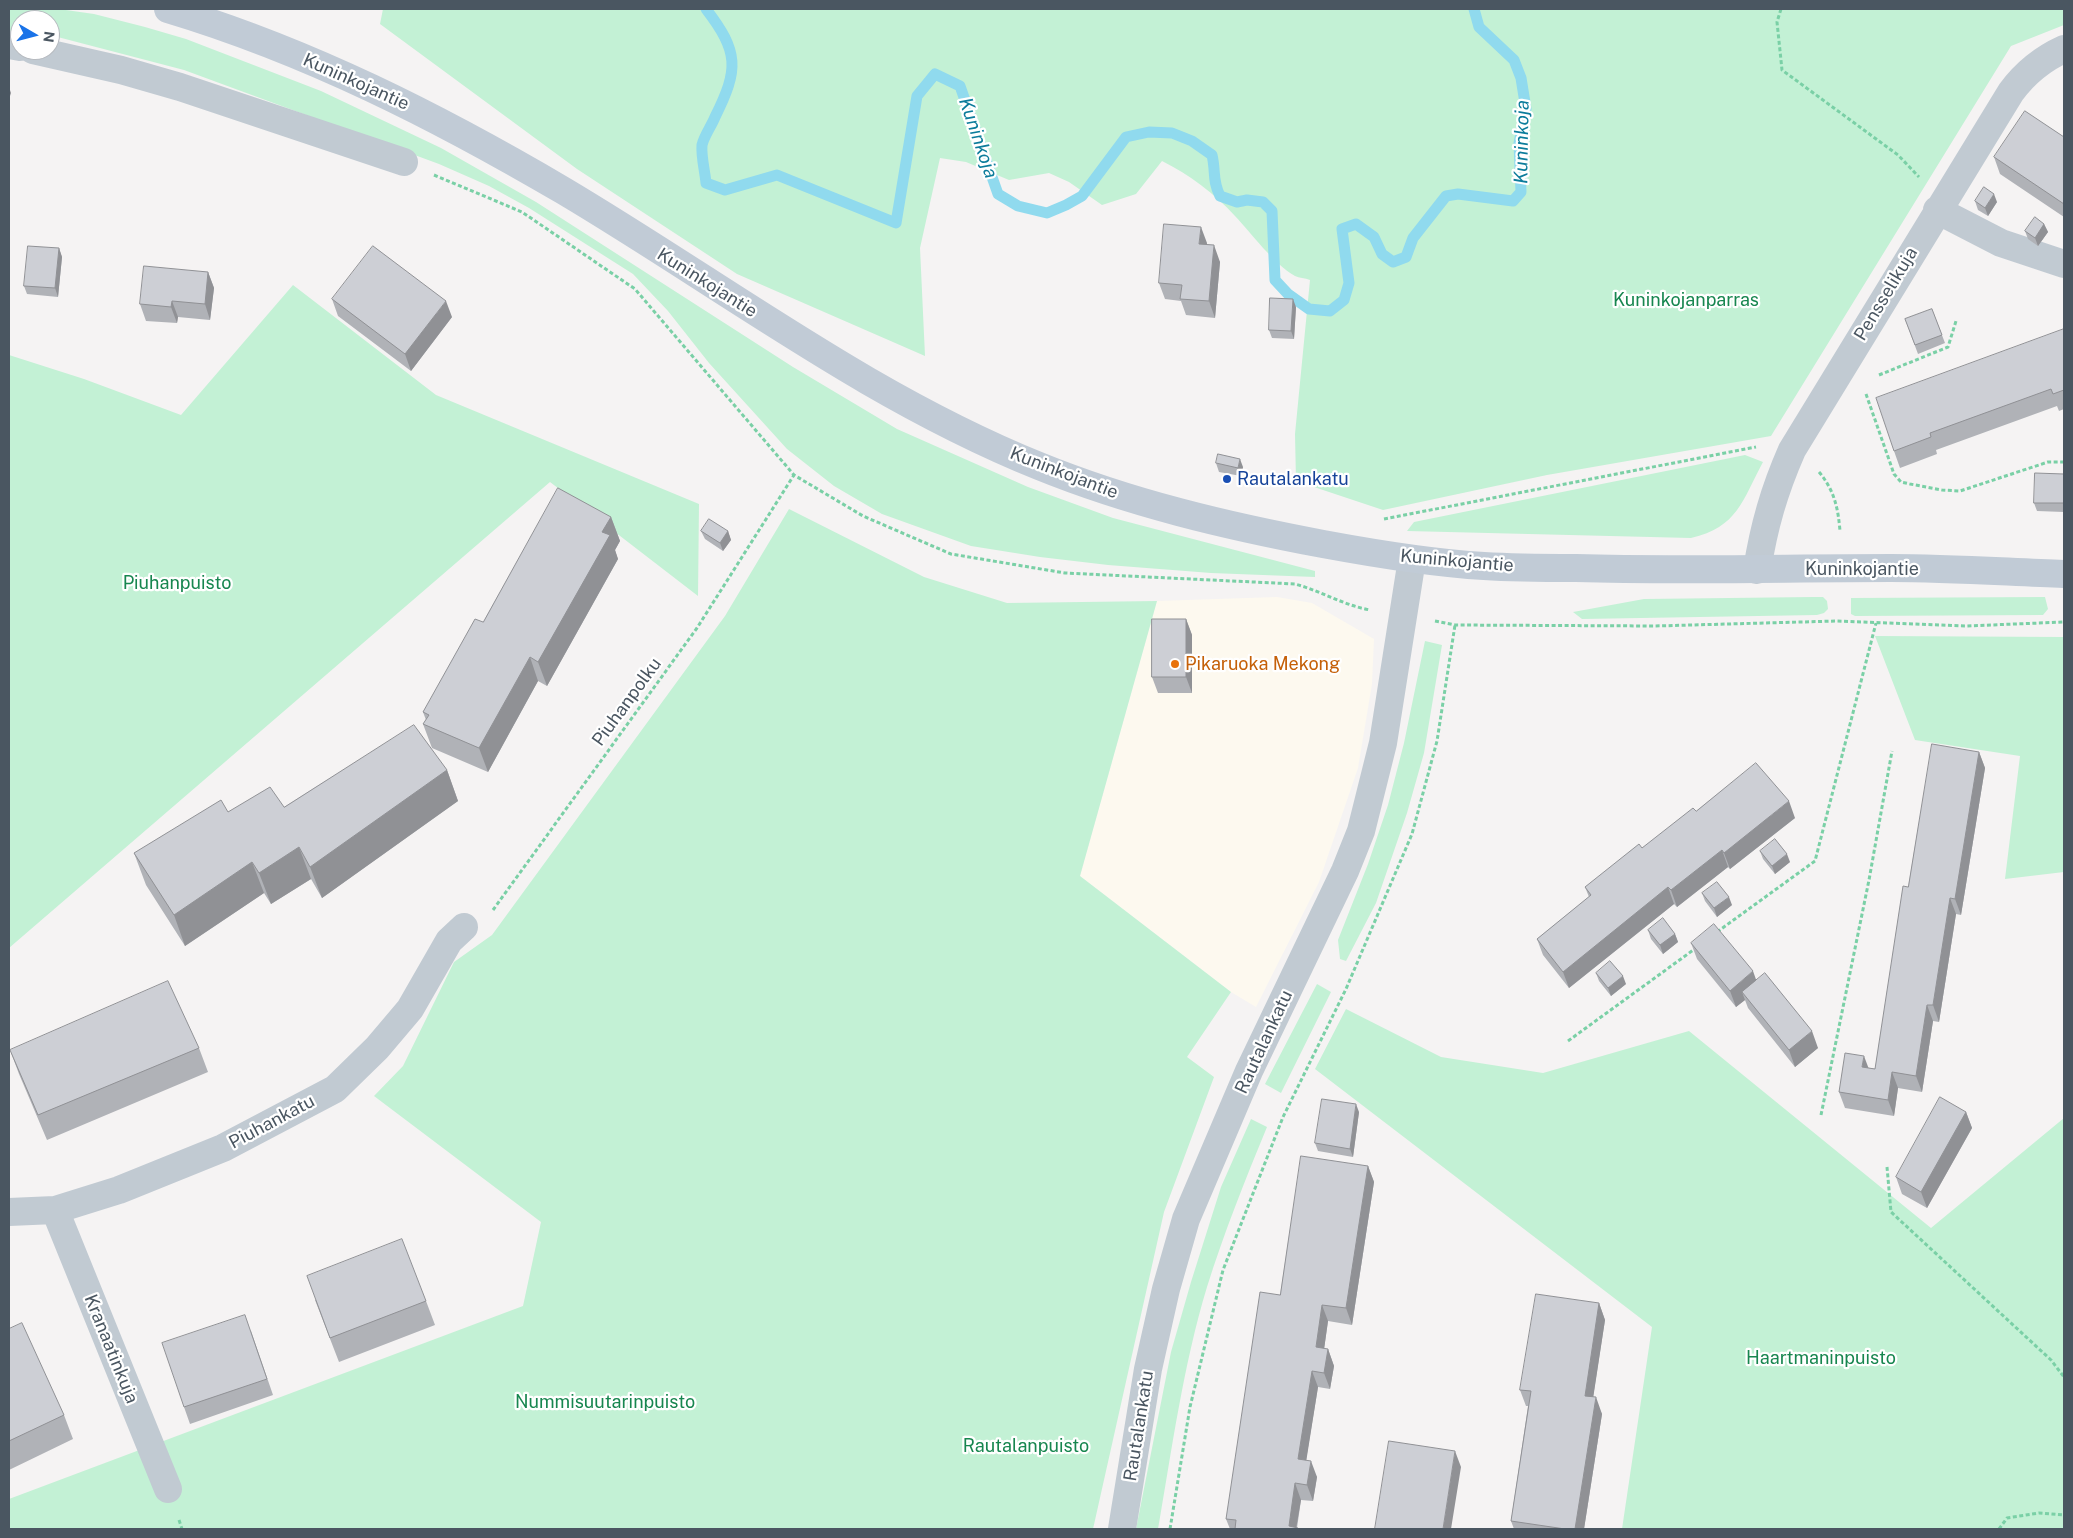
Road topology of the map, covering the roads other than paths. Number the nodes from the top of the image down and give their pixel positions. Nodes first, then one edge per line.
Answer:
1 (168, 9) edge
2 (2064, 49) edge
3 (60, 56) edge
4 (404, 162) road end
5 (1940, 205) junction
6 (2064, 264) edge
7 (1412, 559) junction
8 (1757, 570) junction
9 (2064, 574) edge
10 (464, 927) road end
11 (55, 1210) junction
12 (9, 1212) edge
13 (168, 1488) dead end
14 (1122, 1529) edge

1 - 7 main road, Kuninkojantie
2 - 5 street, Pensselikuja
3 - 4 street
5 - 6 street
5 - 8 street, Pensselikuja
7 - 8 main road, Kuninkojantie
7 - 14 street, Rautalankatu
8 - 9 main road, Kuninkojantie
10 - 11 street, Piuhankatu
11 - 12 street, Piuhankatu
11 - 13 street, Kranaatinkuja

